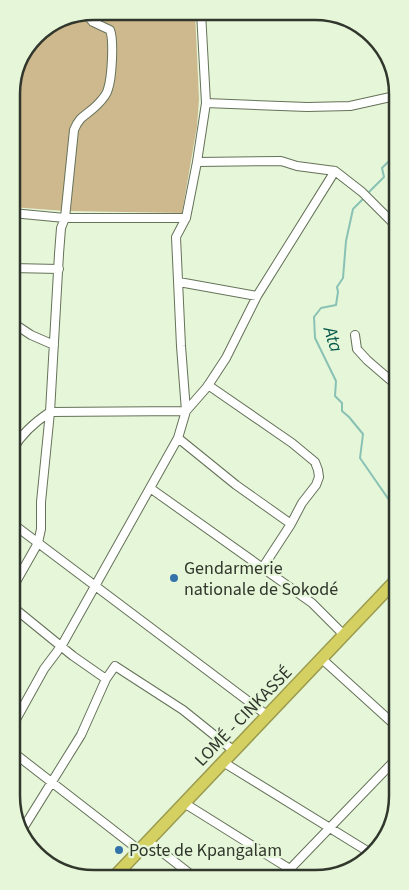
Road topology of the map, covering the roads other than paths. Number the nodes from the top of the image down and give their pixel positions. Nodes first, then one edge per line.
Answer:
1 (91, 20) edge
2 (201, 20) edge
3 (389, 97) edge
4 (206, 103) junction
5 (197, 162) junction
6 (335, 171) junction
7 (20, 214) edge
8 (65, 218) junction
9 (186, 218) junction
10 (389, 219) edge
11 (20, 268) edge
12 (59, 269) junction
13 (179, 282) junction
14 (257, 296) junction
15 (20, 327) edge
16 (354, 336) dead end
17 (54, 345) junction
18 (389, 379) edge
19 (208, 385) junction
20 (186, 411) junction
21 (50, 412) junction
22 (178, 438) junction
23 (20, 439) edge
24 (150, 488) junction
25 (291, 524) junction
26 (20, 529) edge
27 (38, 543) junction
28 (263, 567) junction
29 (20, 576) edge
30 (95, 587) junction
31 (389, 587) edge
32 (20, 613) edge
33 (344, 635) junction
34 (62, 645) junction
35 (322, 659) junction
36 (106, 679) junction
37 (20, 712) edge
38 (268, 716) junction
39 (389, 720) edge
40 (234, 751) junction
41 (20, 758) edge
42 (223, 762) junction
43 (389, 766) edge
44 (51, 781) junction
45 (184, 803) junction
46 (26, 824) edge
47 (329, 829) junction
48 (148, 840) junction
49 (139, 850) junction
50 (365, 850) edge
51 (290, 869) joint
52 (120, 870) edge
53 (185, 870) edge

1 - 8 street
2 - 4 street
3 - 4 street
4 - 5 street
5 - 6 street
5 - 9 street
6 - 10 street
6 - 14 street
7 - 8 street
8 - 9 street
8 - 12 street
9 - 13 street
11 - 12 street
12 - 17 street
13 - 14 street
13 - 20 street
14 - 19 street
15 - 17 street
16 - 18 street
17 - 21 street
19 - 20 street
19 - 25 street
20 - 21 street
20 - 22 street
21 - 23 street
21 - 27 street
22 - 24 street
22 - 25 street
24 - 28 street
24 - 30 street
25 - 28 street
26 - 27 street
27 - 29 street
27 - 30 street
28 - 33 street
30 - 34 street
30 - 38 street
31 - 33 highway, LOMÉ - CINKASSÉ
32 - 34 street
33 - 35 highway, LOMÉ - CINKASSÉ
34 - 36 street
34 - 37 street
35 - 38 highway, LOMÉ - CINKASSÉ
35 - 39 street
36 - 40 street
36 - 44 street
38 - 40 highway, LOMÉ - CINKASSÉ
40 - 42 highway, LOMÉ - CINKASSÉ
41 - 44 street
42 - 45 highway, LOMÉ - CINKASSÉ
42 - 47 street
43 - 47 street
44 - 46 street
44 - 49 street
45 - 48 highway, LOMÉ - CINKASSÉ
45 - 51 street
47 - 50 street
47 - 51 street
48 - 49 highway, LOMÉ - CINKASSÉ
48 - 53 street
49 - 52 highway, LOMÉ - CINKASSÉ

